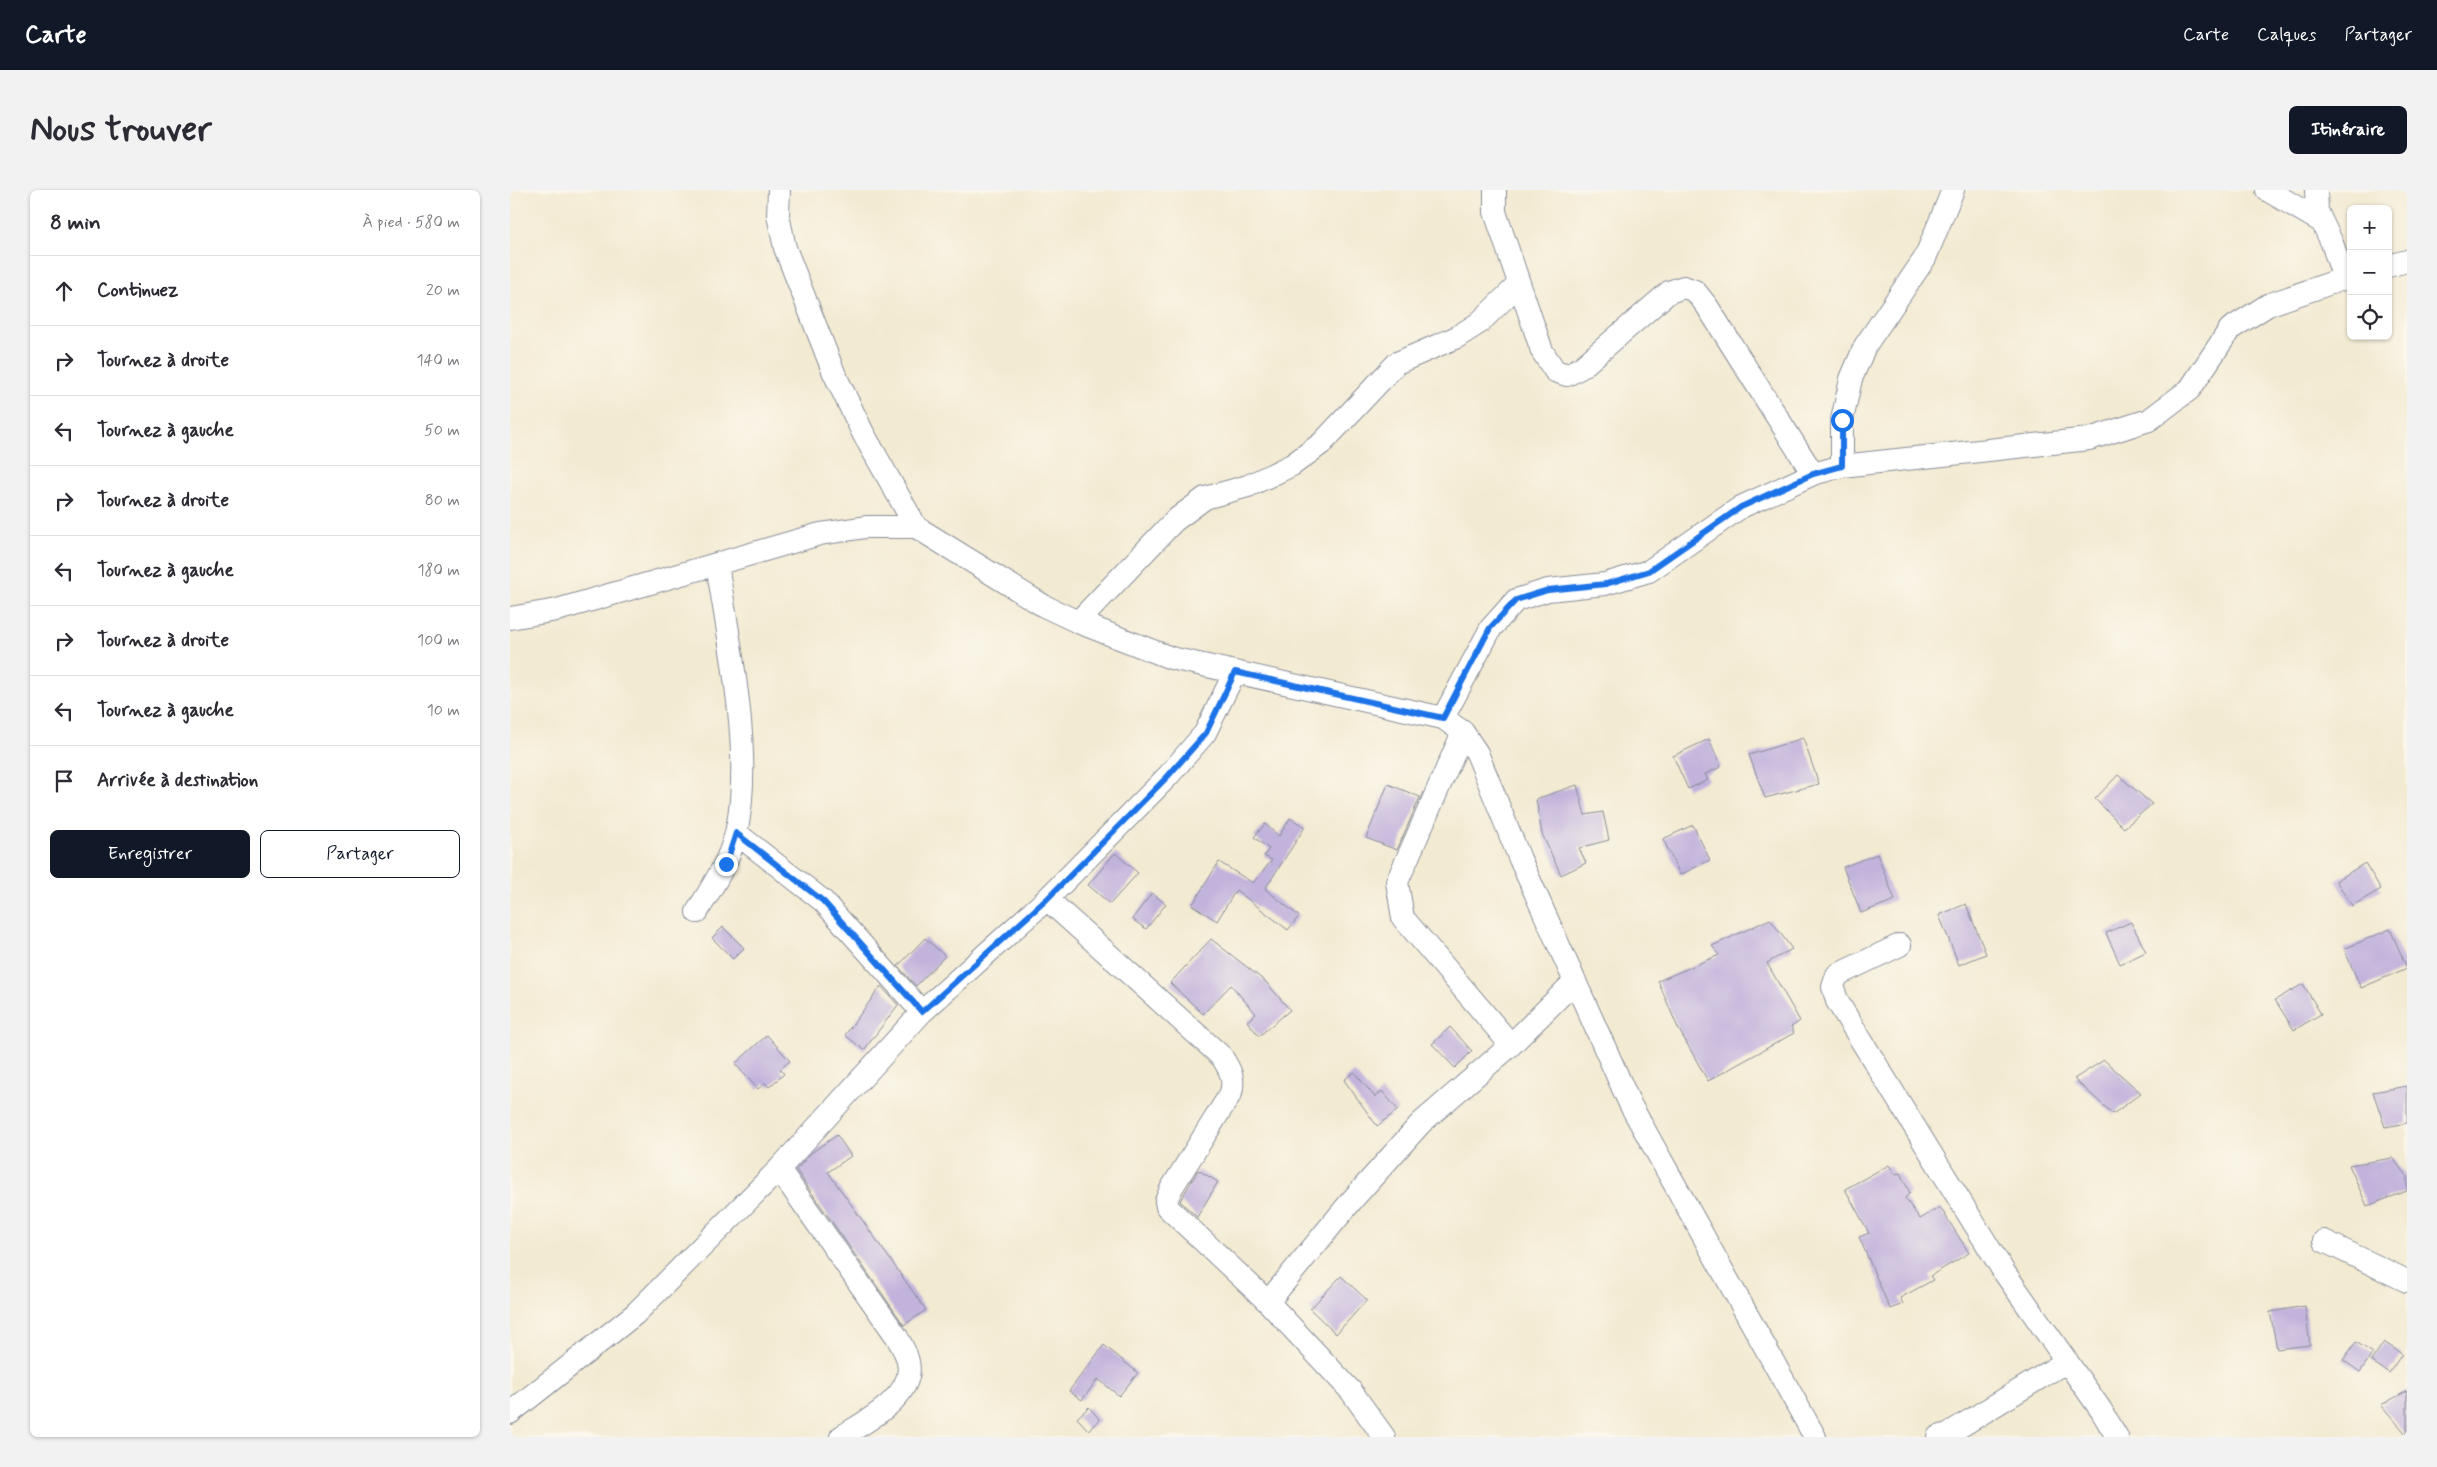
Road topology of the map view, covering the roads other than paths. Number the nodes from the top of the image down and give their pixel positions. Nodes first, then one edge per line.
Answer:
1 (779, 190) edge
2 (1495, 190) edge
3 (1953, 190) edge
4 (2267, 190) edge
5 (2316, 190) edge
6 (2322, 222) junction
7 (2407, 261) edge
8 (2392, 265) edge
9 (2347, 277) edge
10 (1519, 284) junction
11 (1842, 466) junction
12 (1813, 474) junction
13 (916, 528) junction
14 (718, 564) junction
15 (510, 618) edge
16 (1078, 622) junction
17 (1235, 672) junction
18 (1443, 718) junction
19 (1463, 732) junction
20 (736, 833) junction
21 (1047, 899) junction
22 (697, 912) dead end
23 (1900, 945) dead end
24 (1575, 981) junction
25 (922, 1012) junction
26 (1511, 1045) junction
27 (779, 1169) junction
28 (2324, 1241) dead end
29 (2407, 1281) edge
30 (1268, 1302) junction
31 (2067, 1361) junction
32 (510, 1413) edge
33 (842, 1437) edge
34 (1384, 1437) edge
35 (1815, 1437) edge
36 (1938, 1437) edge
37 (2117, 1437) edge

1 - 13 street
2 - 10 street
3 - 11 street
4 - 6 street
5 - 6 street
6 - 9 street
7 - 8 street
9 - 11 street
10 - 12 street
10 - 16 street
11 - 12 street
12 - 18 street
13 - 14 street
13 - 16 street
14 - 15 street
14 - 20 street
16 - 17 street
17 - 18 street
17 - 21 street
18 - 19 street
19 - 24 street
19 - 26 street
20 - 22 street
20 - 25 street
21 - 25 street
21 - 30 street
23 - 31 street
24 - 26 street
24 - 35 street
25 - 27 street
26 - 30 street
27 - 32 street
27 - 33 street
28 - 29 street
30 - 34 street
31 - 36 street
31 - 37 street

